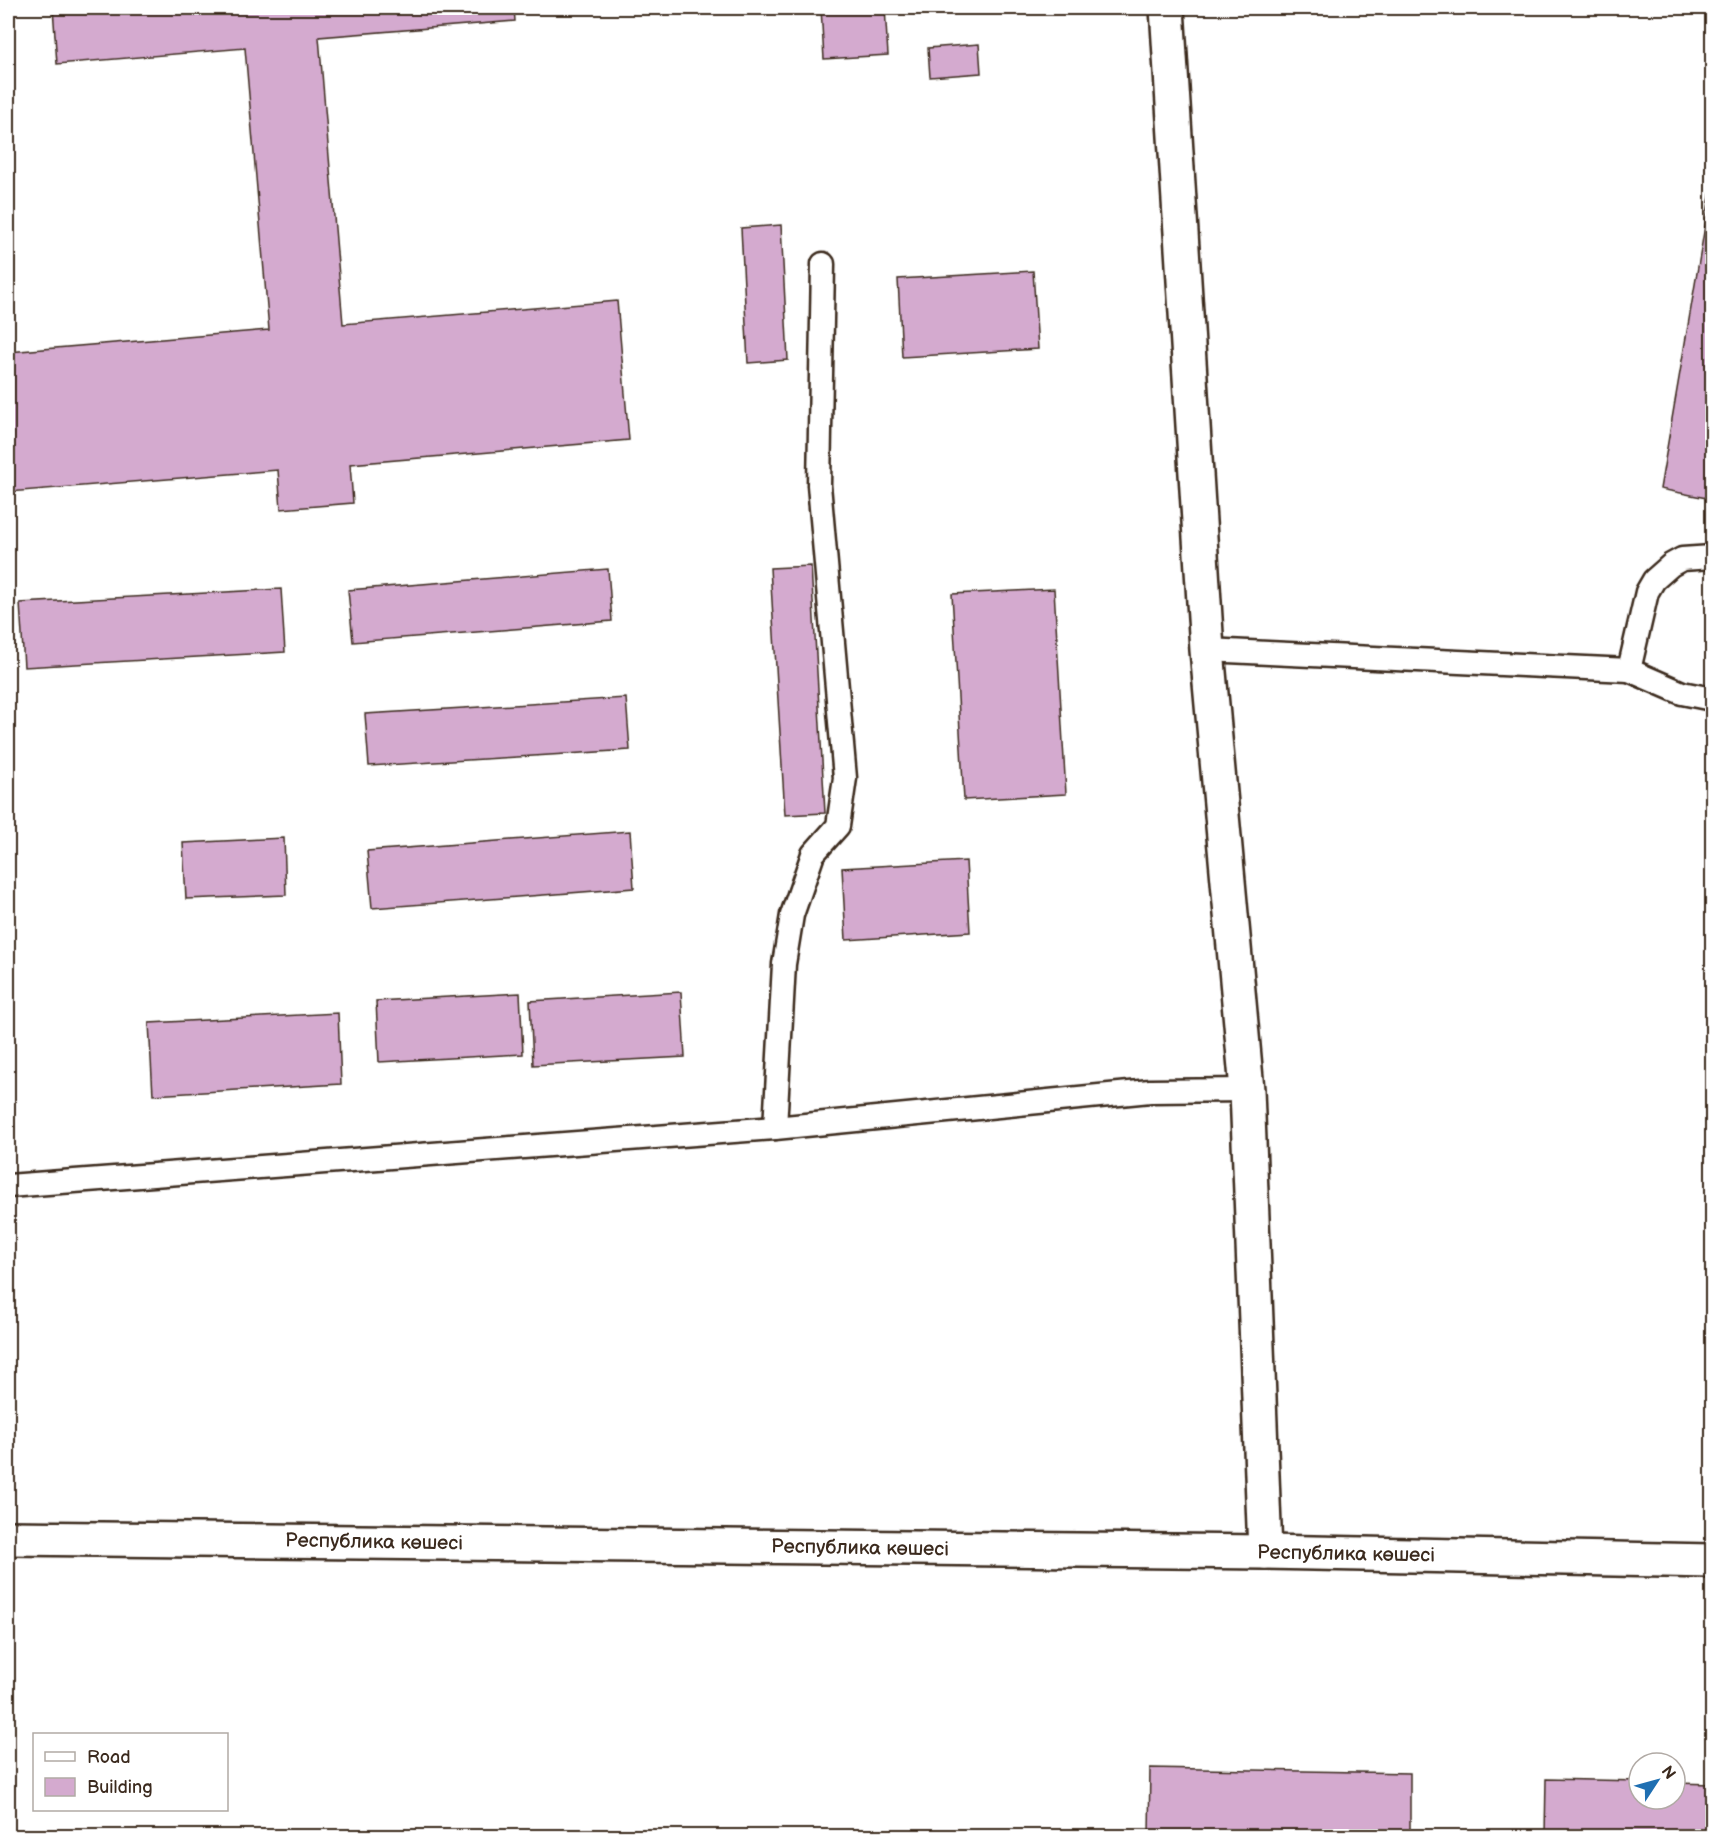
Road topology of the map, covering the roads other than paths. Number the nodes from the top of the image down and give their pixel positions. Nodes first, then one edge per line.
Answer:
1 (1167, 8) edge
2 (822, 264) dead end
3 (1713, 557) edge
4 (1207, 650) junction
5 (1629, 670) junction
6 (1713, 699) edge
7 (1247, 1090) junction
8 (775, 1128) junction
9 (8, 1186) edge
10 (8, 1538) edge
11 (1265, 1552) junction
12 (1713, 1561) edge

1 - 4 main road
2 - 8 lane
3 - 5 lane
4 - 5 lane
4 - 7 main road
5 - 6 lane
7 - 8 lane
7 - 11 main road
8 - 9 lane
10 - 11 main road, Республика көшесі
11 - 12 main road, Республика көшесі

